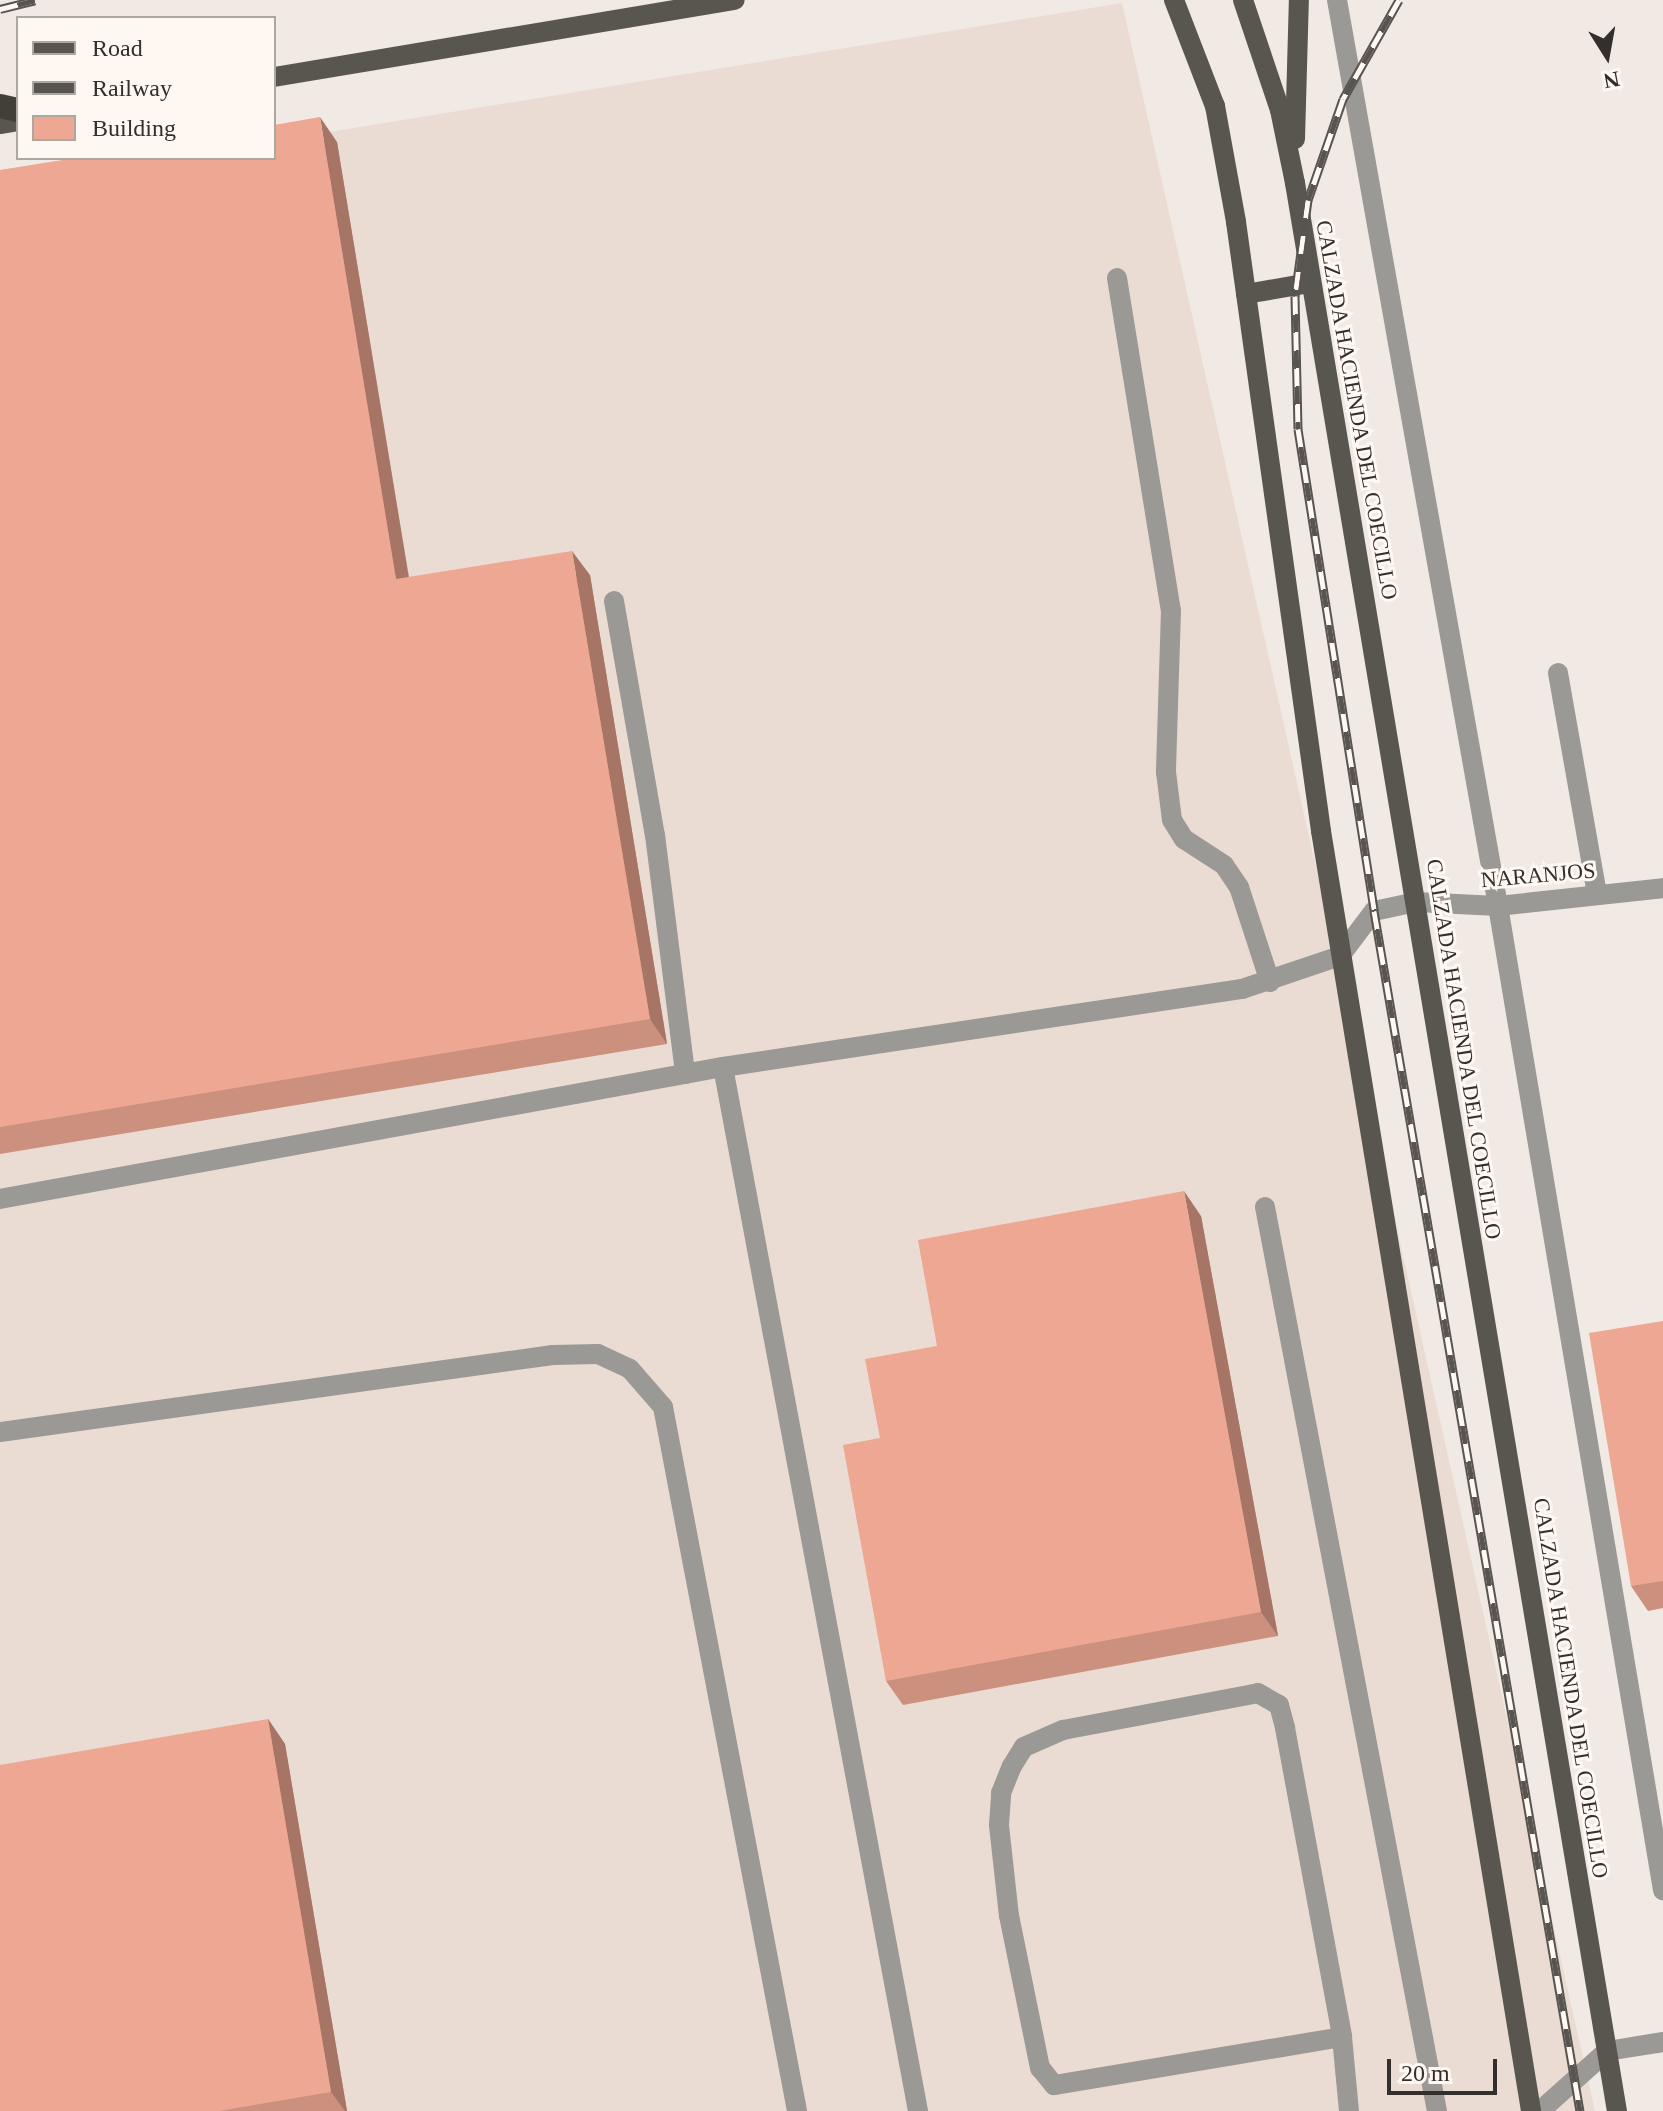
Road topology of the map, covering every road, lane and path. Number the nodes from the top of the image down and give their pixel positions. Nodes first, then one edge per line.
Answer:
1 (735, 0) edge
2 (1174, 0) edge
3 (1243, 0) edge
4 (1299, 0) edge
5 (1337, 0) edge
6 (276, 77) edge
7 (1295, 183) junction
8 (1117, 278) dead end
9 (1310, 283) junction
10 (1246, 294) junction
11 (614, 601) dead end
12 (1558, 673) dead end
13 (1663, 888) edge
14 (1597, 895) junction
15 (1416, 902) junction
16 (1498, 906) junction
17 (1340, 956) junction
18 (1270, 982) junction
19 (723, 1067) junction
20 (685, 1074) junction
21 (0, 1199) edge
22 (1265, 1207) dead end
23 (0, 1432) edge
24 (1663, 1890) edge
25 (1342, 2037) junction
26 (1663, 2042) edge
27 (1607, 2051) junction
28 (797, 2111) edge
29 (918, 2111) edge
30 (1349, 2111) edge
31 (1437, 2111) edge
32 (1531, 2111) edge
33 (1540, 2111) edge
34 (1617, 2111) edge

1 - 6 main road
2 - 10 main road
3 - 7 main road, CALZADA HACIENDA DEL COECILLO
4 - 7 main road
5 - 16 street
7 - 9 main road, CALZADA HACIENDA DEL COECILLO
8 - 18 street
9 - 10 main road
9 - 15 main road, CALZADA HACIENDA DEL COECILLO
10 - 17 main road
11 - 20 street
12 - 14 street
13 - 14 street, NARANJOS
14 - 16 street, NARANJOS
15 - 16 street, NARANJOS
15 - 17 street, NARANJOS
15 - 27 main road, CALZADA HACIENDA DEL COECILLO
16 - 24 street
17 - 18 street
17 - 32 main road
18 - 19 street
19 - 20 street
19 - 29 street
20 - 21 street
22 - 31 street
23 - 28 street
25 - 25 street
25 - 30 street
26 - 27 street
27 - 33 street
27 - 34 main road, CALZADA HACIENDA DEL COECILLO

